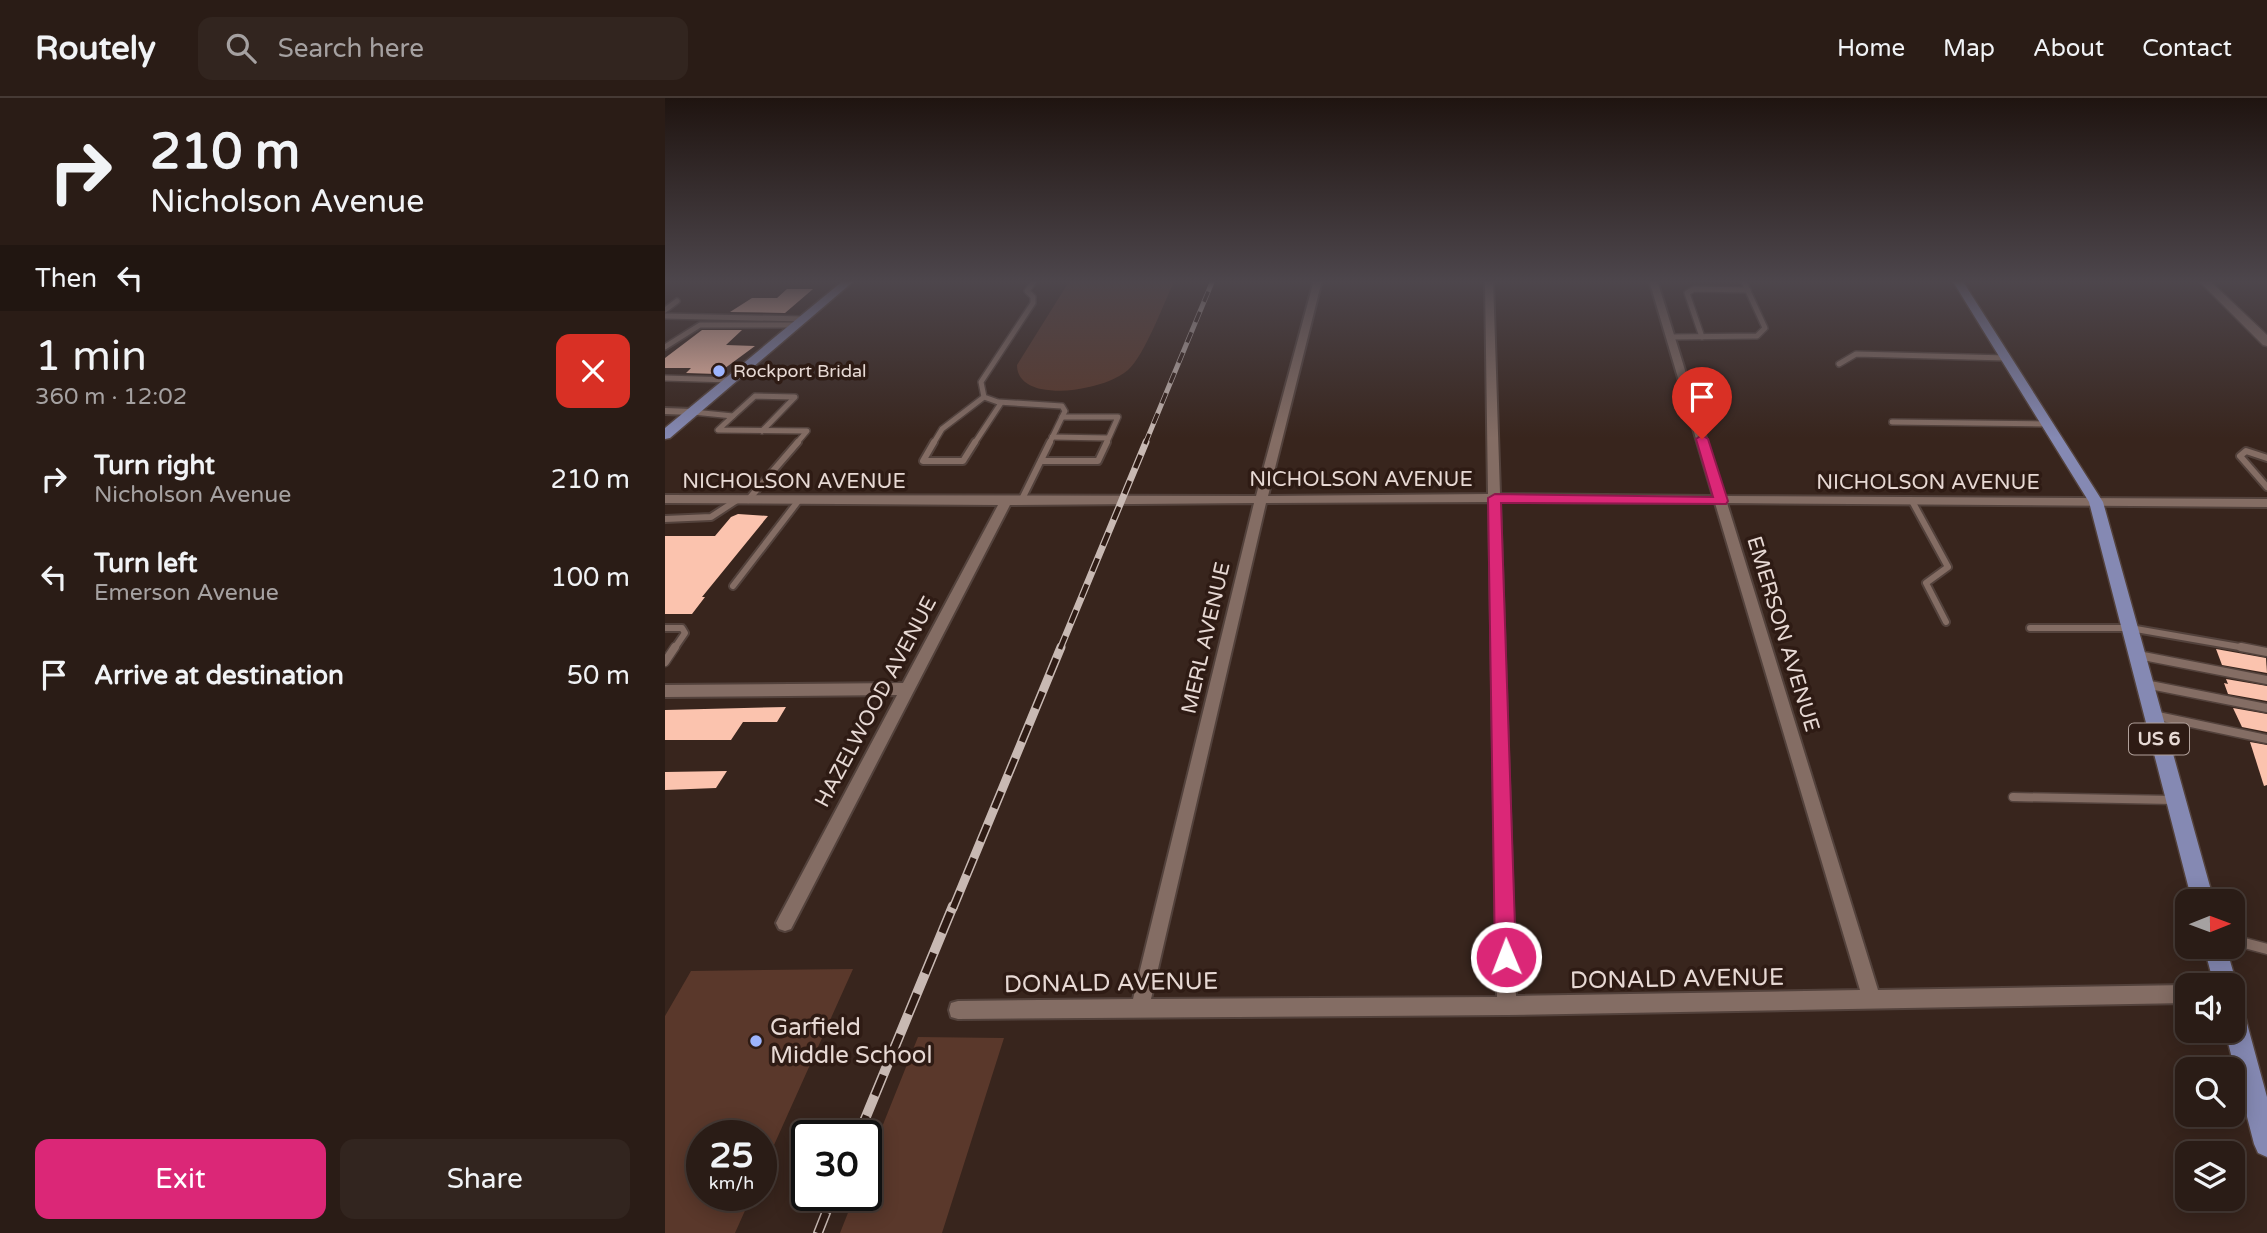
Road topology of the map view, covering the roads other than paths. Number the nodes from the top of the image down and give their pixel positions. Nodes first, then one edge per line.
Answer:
1 (687, 333) edge
2 (786, 333) edge
3 (1013, 333) edge
4 (1304, 333) edge
5 (1490, 333) edge
6 (1670, 333) edge
7 (1701, 333) edge
8 (1760, 333) edge
9 (1990, 333) edge
10 (1671, 337) junction
11 (1702, 337) junction
12 (665, 347) edge
13 (2006, 358) junction
14 (1839, 364) dead end
15 (665, 379) edge
16 (730, 380) junction
17 (984, 397) junction
18 (1001, 402) junction
19 (665, 411) edge
20 (692, 412) junction
21 (733, 416) junction
22 (1062, 417) junction
23 (1892, 422) dead end
24 (2048, 424) junction
25 (762, 431) junction
26 (665, 435) edge
27 (1052, 438) junction
28 (1108, 438) junction
29 (2267, 458) edge
30 (1041, 461) junction
31 (2267, 486) edge
32 (1495, 498) junction
33 (665, 499) edge
34 (1261, 499) junction
35 (742, 500) junction
36 (799, 500) junction
37 (1014, 501) junction
38 (1721, 501) junction
39 (1912, 501) junction
40 (2096, 502) junction
41 (2267, 503) edge
42 (665, 519) edge
43 (733, 586) dead end
44 (1946, 622) dead end
45 (665, 628) edge
46 (2029, 628) dead end
47 (2130, 628) junction
48 (2267, 652) edge
49 (2137, 655) junction
50 (665, 662) edge
51 (2267, 680) edge
52 (2145, 684) junction
53 (906, 689) junction
54 (665, 691) edge
55 (2267, 708) edge
56 (2153, 715) junction
57 (2267, 739) edge
58 (2013, 797) dead end
59 (2176, 800) junction
60 (2200, 889) edge
61 (785, 923) dead end
62 (2245, 943) edge
63 (2267, 949) edge
64 (2175, 994) edge
65 (1872, 1000) junction
66 (1507, 1006) junction
67 (1140, 1007) junction
68 (958, 1010) dead end
69 (2240, 1043) edge
70 (2267, 1144) edge

1 - 12 lane
2 - 16 main road
3 - 17 lane
4 - 34 street, MERL AVENUE
5 - 32 street
6 - 10 street, EMERSON AVENUE
7 - 11 lane
8 - 11 lane
9 - 13 main road, US 6
10 - 11 lane
10 - 38 street, EMERSON AVENUE
13 - 14 lane
13 - 24 main road, US 6
15 - 16 lane
16 - 20 main road
17 - 18 lane
17 - 18 lane
18 - 22 lane
19 - 20 street
20 - 21 lane
20 - 26 main road
21 - 25 lane
21 - 25 lane
22 - 27 lane
22 - 28 lane
23 - 24 lane
24 - 40 main road, US 6
25 - 35 lane
27 - 28 lane
27 - 30 lane
28 - 30 lane
29 - 31 lane
30 - 37 lane
32 - 34 street, NICHOLSON AVENUE
32 - 38 street, NICHOLSON AVENUE
32 - 66 street
33 - 35 street, NICHOLSON AVENUE
34 - 37 street, NICHOLSON AVENUE
34 - 67 street, MERL AVENUE
35 - 36 street, NICHOLSON AVENUE
35 - 42 lane
36 - 37 street, NICHOLSON AVENUE
36 - 43 lane
37 - 53 street, HAZELWOOD AVENUE
38 - 39 street, NICHOLSON AVENUE
38 - 65 street, EMERSON AVENUE
39 - 40 street, NICHOLSON AVENUE
39 - 44 lane
40 - 41 street, NICHOLSON AVENUE
40 - 47 main road, US 6
45 - 50 lane
46 - 47 lane
47 - 48 lane
47 - 49 main road, US 6
49 - 51 lane
49 - 52 main road, US 6
52 - 55 lane
52 - 56 main road, US 6
53 - 54 street
53 - 61 street, HAZELWOOD AVENUE
56 - 57 lane
56 - 59 main road, US 6
58 - 59 lane
59 - 60 main road, US 6
62 - 63 lane
64 - 65 street, DONALD AVENUE
65 - 66 street, DONALD AVENUE
66 - 67 street, DONALD AVENUE
67 - 68 street, DONALD AVENUE
69 - 70 main road

